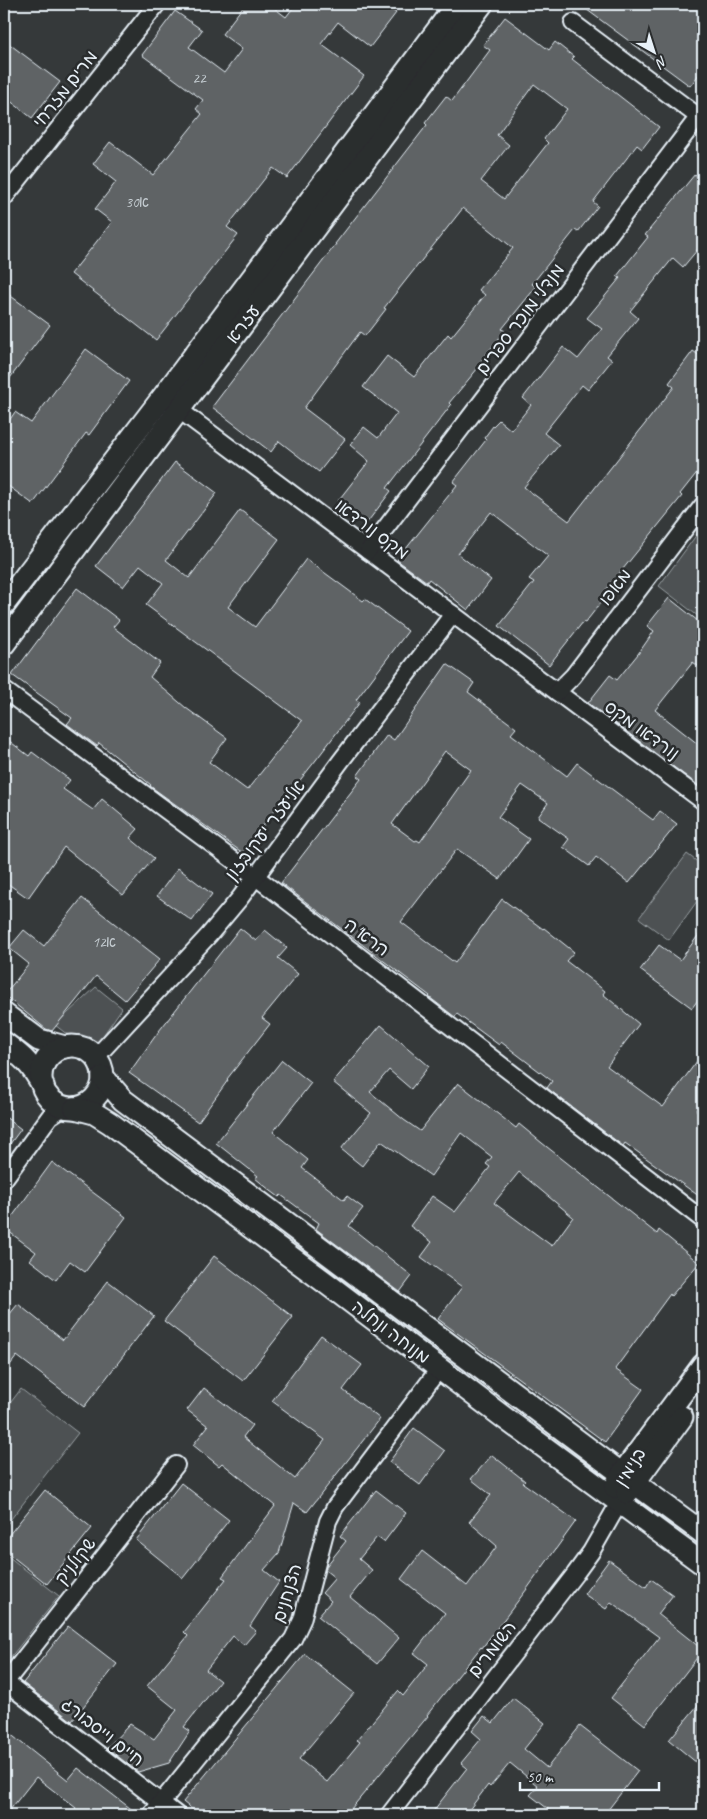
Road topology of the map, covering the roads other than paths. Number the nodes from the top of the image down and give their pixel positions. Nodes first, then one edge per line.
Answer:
1 (157, 4) edge
2 (457, 4) edge
3 (482, 4) edge
4 (574, 23) dead end
5 (702, 116) edge
6 (4, 198) edge
7 (171, 403) junction
8 (703, 505) edge
9 (368, 551) junction
10 (4, 604) edge
11 (453, 614) junction
12 (4, 644) edge
13 (4, 690) edge
14 (557, 692) junction
15 (703, 800) edge
16 (256, 877) junction
17 (4, 1014) edge
18 (4, 1043) edge
19 (65, 1047) junction
20 (96, 1057) junction
21 (103, 1077) junction
22 (42, 1086) junction
23 (69, 1107) junction
24 (4, 1179) edge
25 (703, 1220) edge
26 (703, 1365) edge
27 (439, 1369) junction
28 (703, 1387) edge
29 (176, 1465) dead end
30 (628, 1479) junction
31 (619, 1503) junction
32 (703, 1533) edge
33 (703, 1564) edge
34 (4, 1683) edge
35 (156, 1809) edge
36 (177, 1815) edge
37 (389, 1815) edge

1 - 6 street, מרים מזרחי
2 - 7 street, עזרא
3 - 7 street, עזרא
4 - 5 street
5 - 9 street, מנדלי מוכר ספרים
7 - 9 street, מקס נורדאו
7 - 10 street, עזרא
7 - 12 street, עזרא
8 - 14 street, מאפו
9 - 11 street, מקס נורדאו
11 - 14 street, מקס נורדאו
11 - 16 street, אליעזר יעקובזון
13 - 16 street, הרא"ה
14 - 15 street, נורדאו מקס
16 - 20 street, אליעזר יעקובזון
16 - 25 street, הרא"ה
17 - 19 street
18 - 22 street
19 - 20 street
19 - 22 street
20 - 21 street
21 - 23 street
21 - 30 street, מנוחה ונחלה
22 - 23 street
23 - 24 street
23 - 27 street, מנוחה ונחלה
26 - 30 street, בנימין
27 - 31 street, מנוחה ונחלה
27 - 35 street, הצנחנים
28 - 30 street, בנימין
29 - 34 street, שקולניק
30 - 31 street, בנימין
30 - 32 street, מנוחה ונחלה
31 - 33 street, מנוחה ונחלה
31 - 37 street, השומרים
34 - 35 street, חיים וייסבורג
35 - 36 street, חיים וייסבורג

